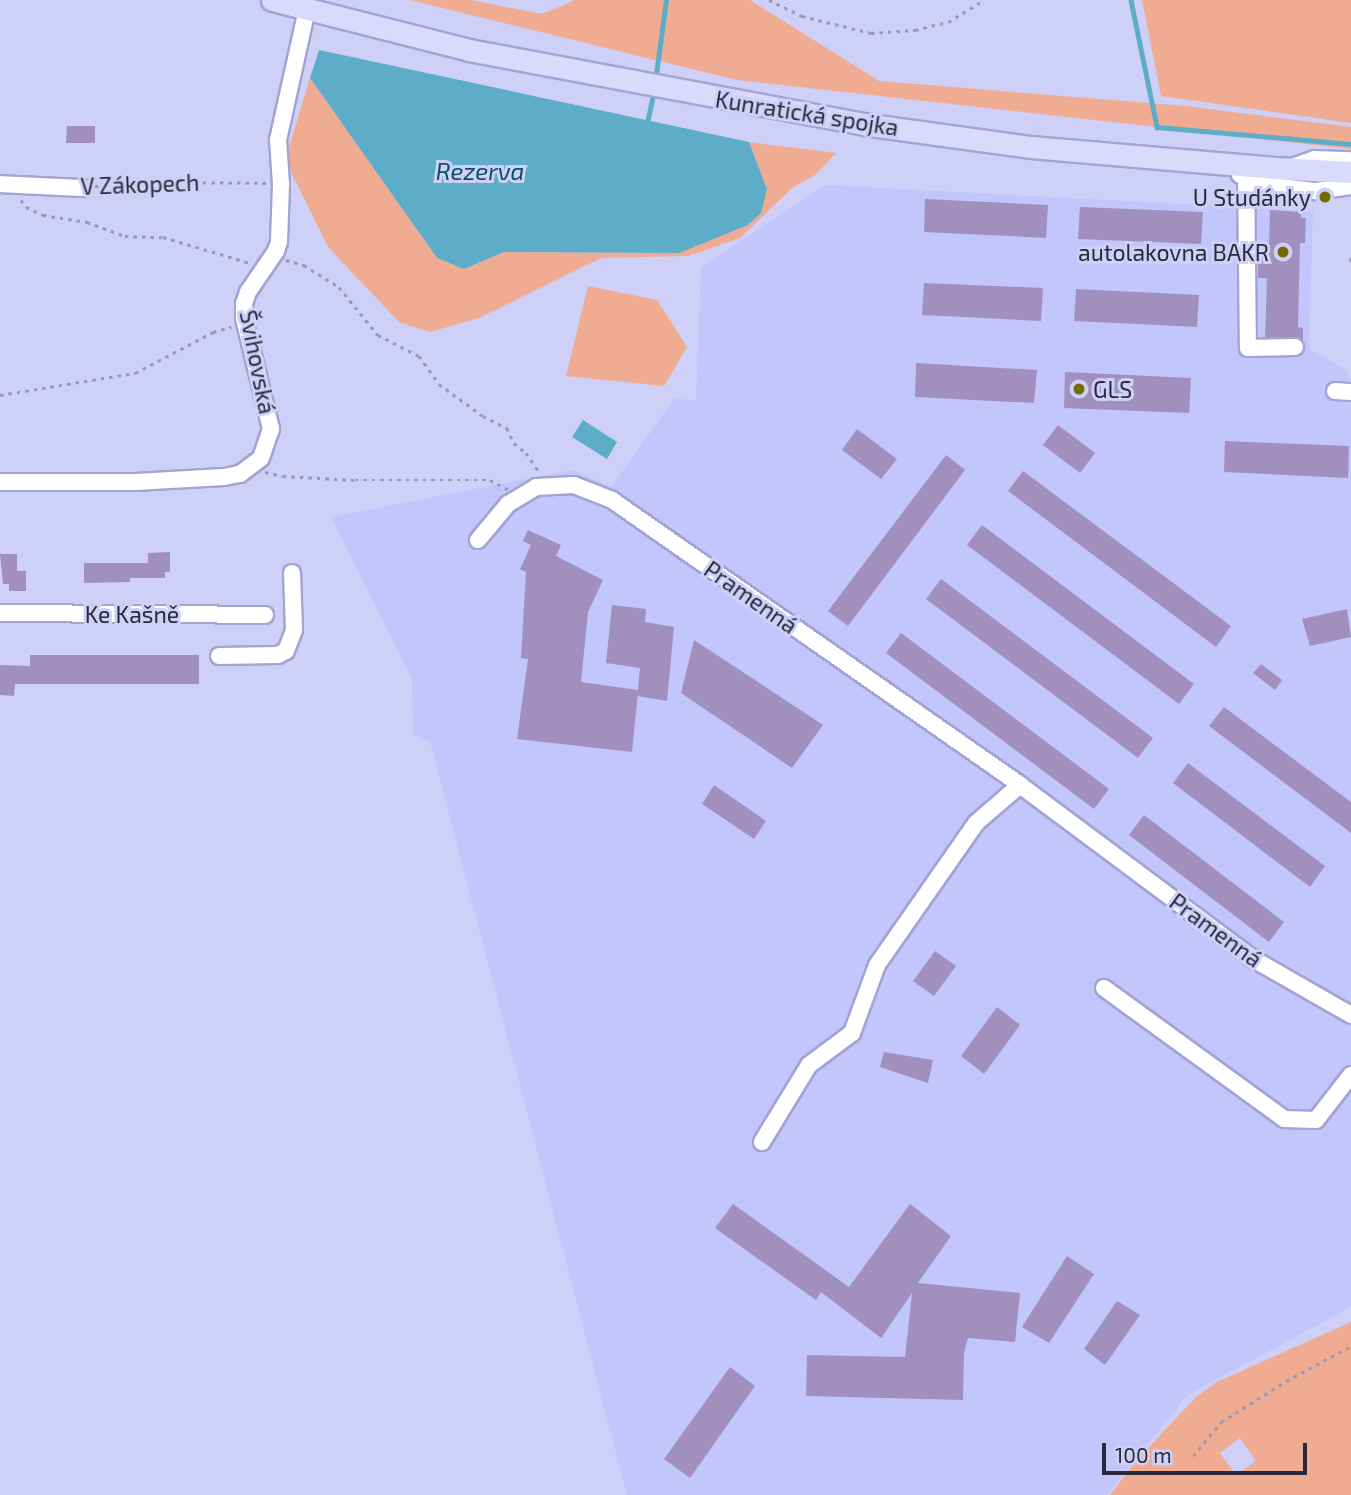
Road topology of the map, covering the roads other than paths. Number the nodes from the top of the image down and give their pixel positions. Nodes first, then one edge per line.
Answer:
1 (272, 0) edge
2 (307, 9) junction
3 (1351, 160) edge
4 (1286, 169) junction
5 (1247, 171) junction
6 (1351, 172) edge
7 (5, 184) edge
8 (1351, 187) edge
9 (83, 188) road end
10 (1295, 347) dead end
11 (0, 482) edge
12 (478, 540) dead end
13 (292, 573) dead end
14 (0, 613) edge
15 (265, 615) dead end
16 (219, 656) dead end
17 (1020, 785) junction
18 (1104, 988) dead end
19 (1351, 1015) edge
20 (1351, 1075) edge
21 (762, 1142) dead end

1 - 2 main road, Kunratická spojka
2 - 5 main road, Kunratická spojka
2 - 11 street, Švihovská
3 - 4 street
4 - 5 main road, Kunratická spojka
4 - 6 main road, Kunratická spojka
5 - 8 street
5 - 10 street
7 - 9 street, V Zákopech
12 - 17 street, Pramenná
13 - 16 street
14 - 15 street, Ke Kašně
17 - 19 street, Pramenná
17 - 21 street
18 - 20 street

